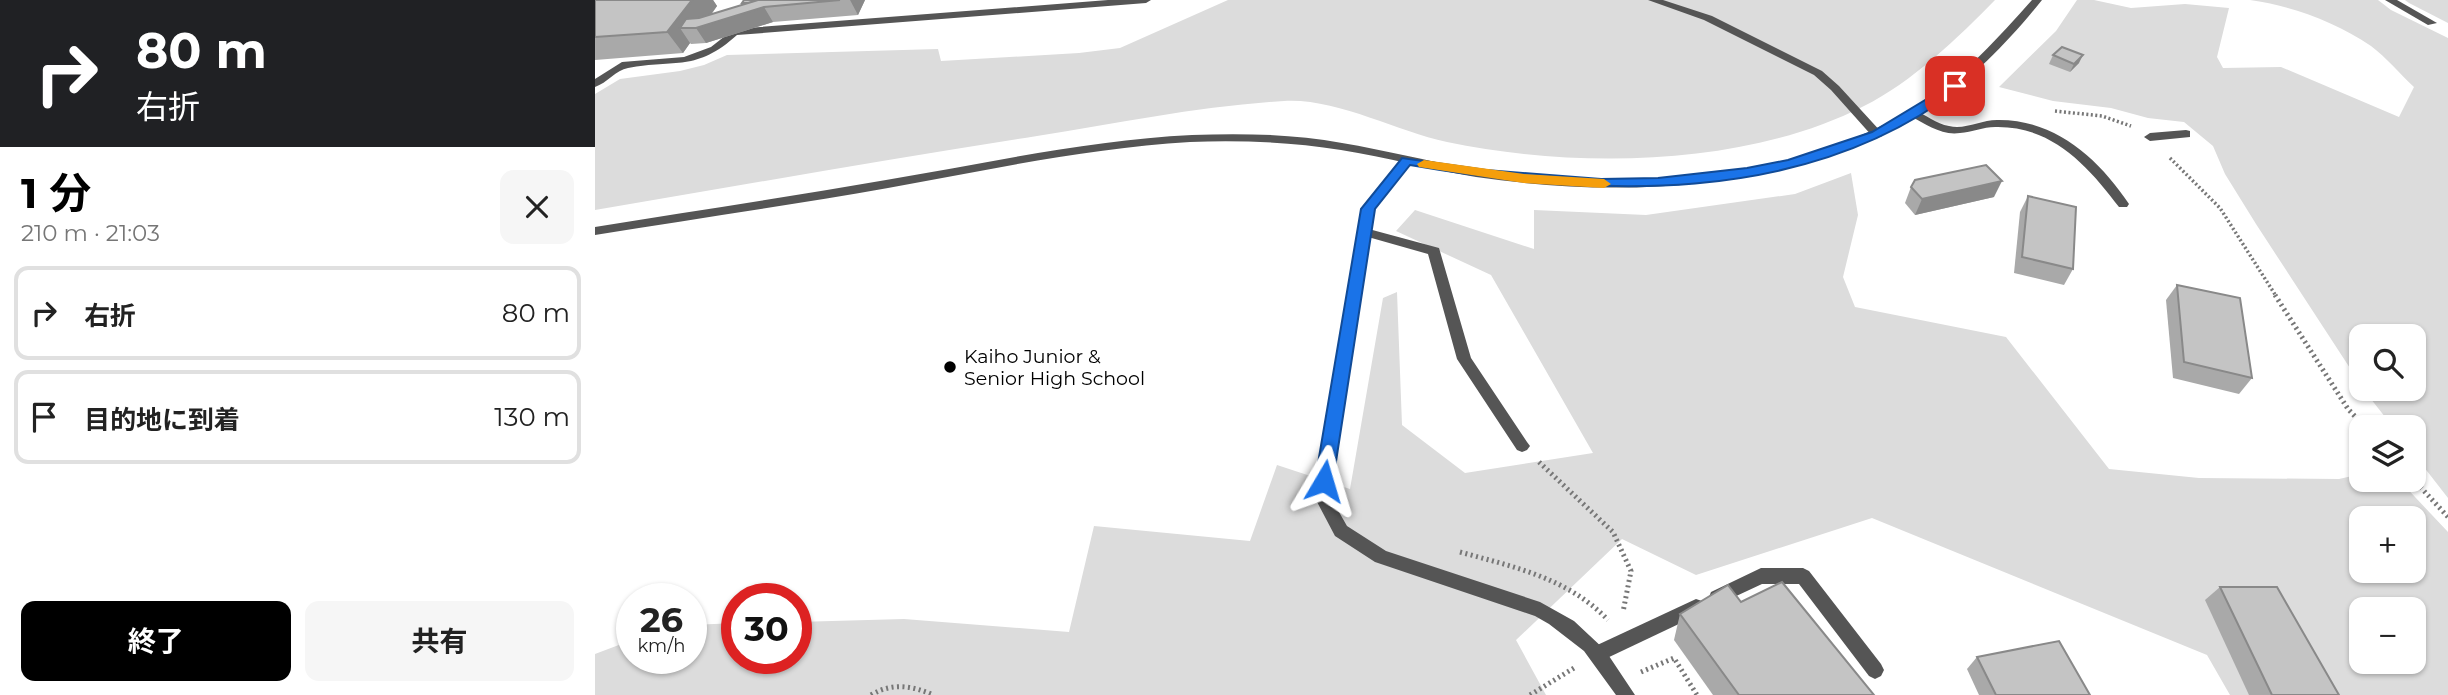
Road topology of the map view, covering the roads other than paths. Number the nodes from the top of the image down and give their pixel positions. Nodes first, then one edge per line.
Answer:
1 (1146, 0) edge
2 (1653, 0) edge
3 (2037, 0) edge
4 (2390, 0) edge
5 (2432, 23) dead end
6 (595, 84) edge
7 (1914, 114) junction
8 (1877, 134) junction
9 (2186, 135) dead end
10 (2150, 137) road end
11 (1406, 161) junction
12 (2123, 204) dead end
13 (595, 231) edge
14 (1365, 232) junction
15 (1523, 446) road end
16 (1599, 653) junction
17 (1875, 670) dead end
18 (1626, 695) edge

1 - 6 street
2 - 8 street
3 - 7 street
4 - 5 street
7 - 8 street
7 - 12 street
8 - 11 street
9 - 10 street
11 - 13 street
11 - 14 street
14 - 15 street
14 - 16 street
16 - 17 street
16 - 18 street

